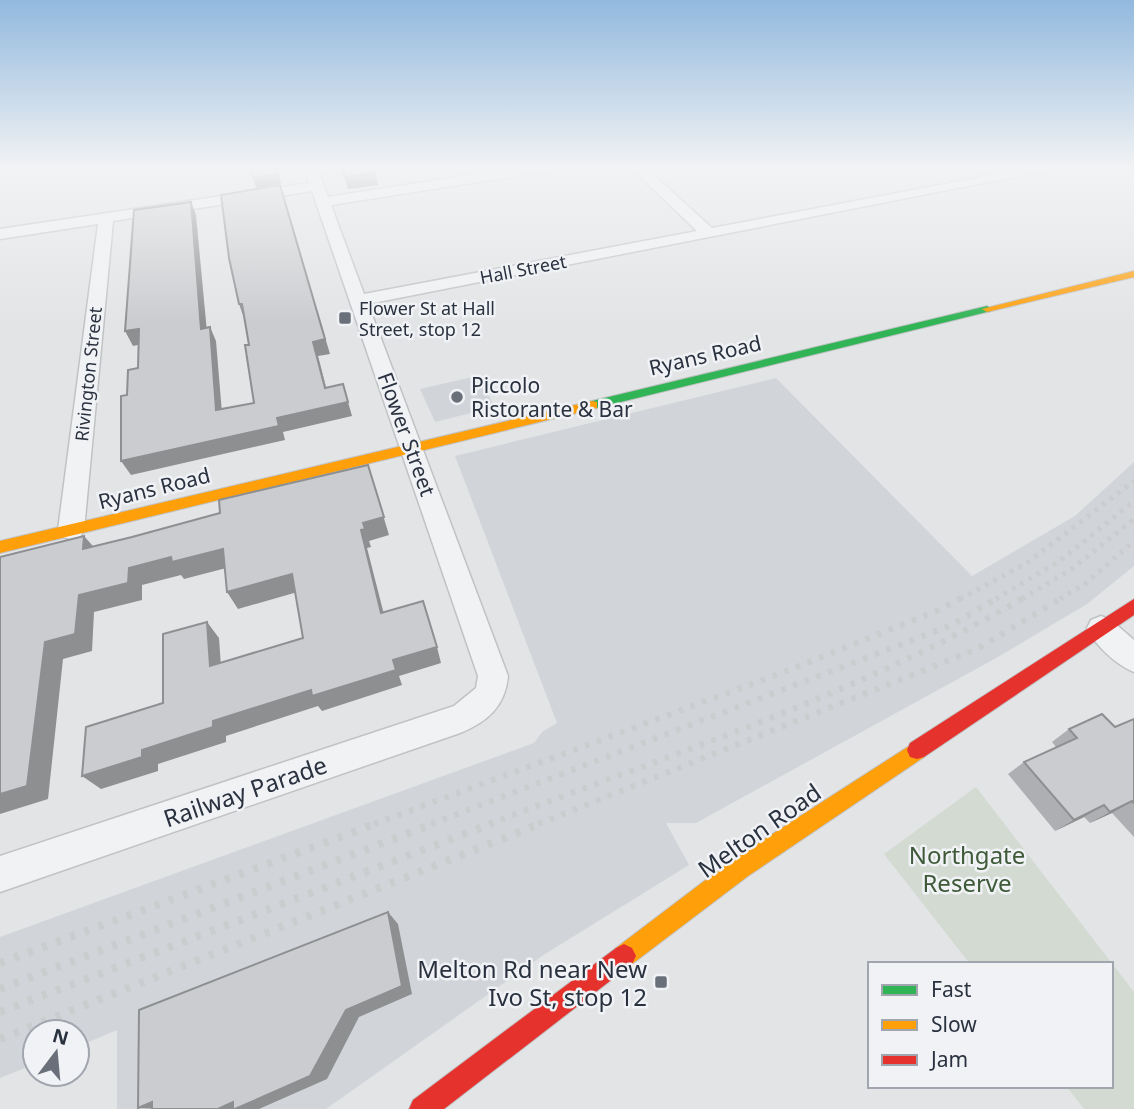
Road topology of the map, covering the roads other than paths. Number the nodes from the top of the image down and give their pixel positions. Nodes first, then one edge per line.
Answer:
1 (106, 218) edge
2 (101, 219) edge
3 (329, 219) edge
4 (692, 219) edge
5 (789, 219) edge
6 (0, 234) edge
7 (709, 234) junction
8 (1134, 274) edge
9 (359, 300) junction
10 (412, 447) junction
11 (71, 530) junction
12 (0, 547) edge
13 (1134, 606) edge
14 (1101, 628) junction
15 (1134, 659) edge
16 (486, 701) joint
17 (0, 874) edge
18 (422, 1109) edge

1 - 11 street, Rivington Street
2 - 6 street
3 - 9 street, Flower Street
4 - 7 street
5 - 7 street, Hall Street
7 - 9 street, Hall Street
8 - 10 street, Ryans Road
9 - 10 street, Flower Street
10 - 11 street, Ryans Road
10 - 16 street, Flower Street
11 - 12 street, Ryans Road
13 - 14 street, Melton Road
14 - 15 street
14 - 18 street, Melton Road
16 - 17 street, Railway Parade

